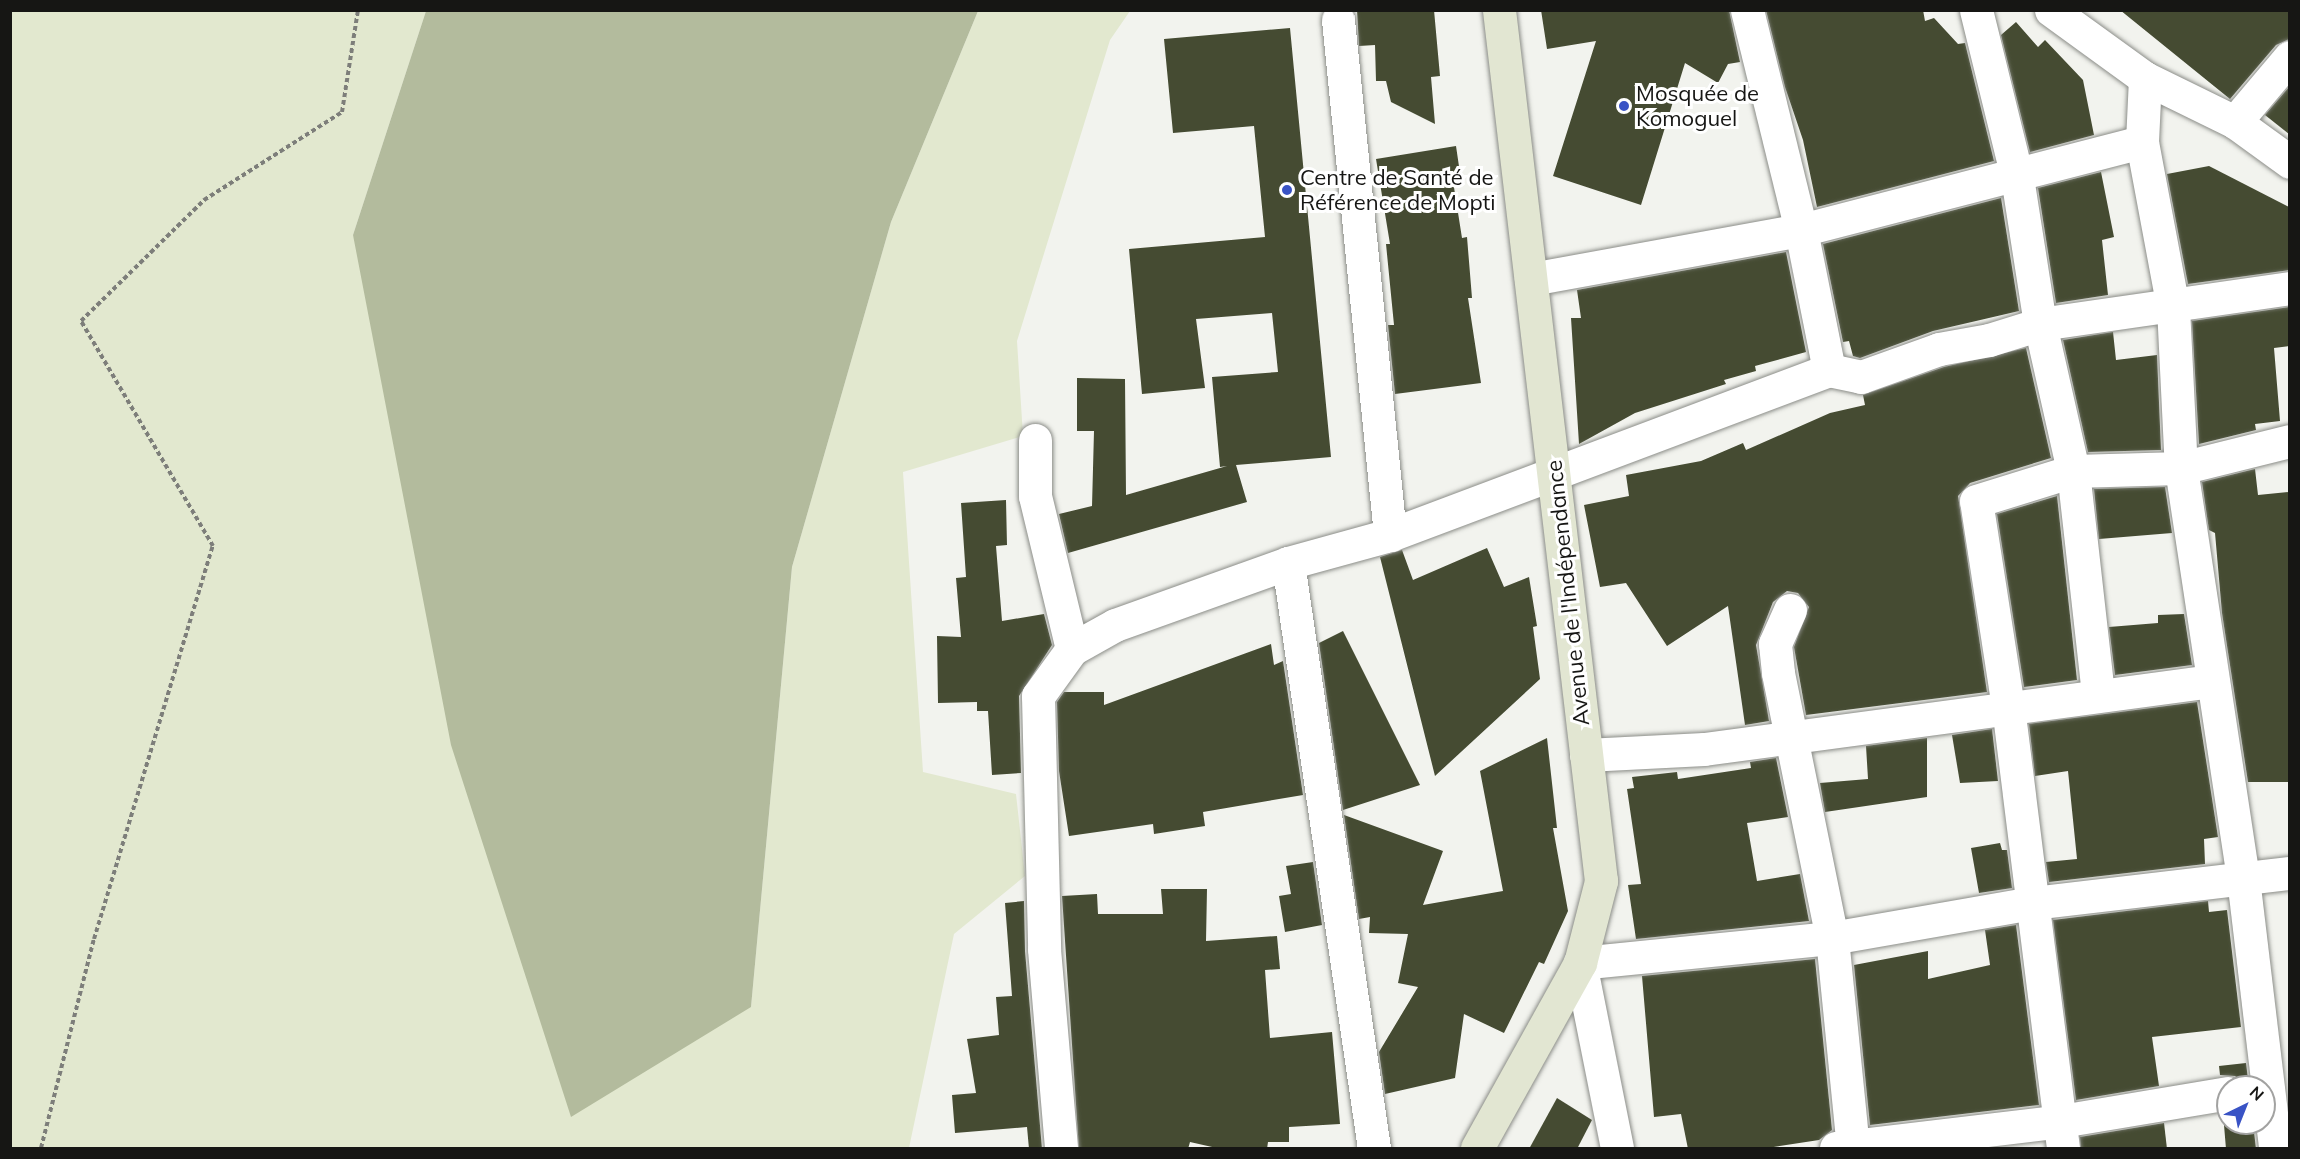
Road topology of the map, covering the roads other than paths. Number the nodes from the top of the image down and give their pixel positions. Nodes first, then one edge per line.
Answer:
1 (1499, 10) edge
2 (1747, 10) edge
3 (1976, 10) edge
4 (2051, 10) edge
5 (1338, 20) dead end
6 (2289, 57) edge
7 (2145, 78) junction
8 (2235, 122) junction
9 (2142, 142) junction
10 (2289, 162) edge
11 (2017, 177) junction
12 (1801, 231) junction
13 (1531, 279) junction
14 (2289, 288) edge
15 (2173, 307) junction
16 (2040, 324) junction
17 (1829, 370) junction
18 (1035, 440) dead end
19 (2289, 441) edge
20 (2181, 468) junction
21 (2073, 471) junction
22 (1556, 475) junction
23 (1390, 535) junction
24 (1288, 563) junction
25 (1790, 610) dead end
26 (1072, 649) junction
27 (2212, 681) junction
28 (2098, 695) junction
29 (2008, 707) junction
30 (1792, 737) junction
31 (1586, 756) junction
32 (2289, 873) edge
33 (2243, 878) junction
34 (2033, 903) junction
35 (1832, 938) junction
36 (1580, 963) junction
37 (2272, 1075) edge
38 (2216, 1096) edge
39 (2062, 1135) edge
40 (1847, 1148) edge
41 (1061, 1149) edge
42 (1374, 1149) edge
43 (1476, 1149) edge
44 (1617, 1149) edge

1 - 13 main road, Avenue de l'Indépendance
2 - 12 street
3 - 11 street
4 - 7 street
5 - 23 street
6 - 8 street
7 - 8 street
7 - 9 street
8 - 10 street
9 - 11 street
9 - 15 street
11 - 12 street
11 - 16 street
12 - 13 street
12 - 17 street
13 - 22 main road, Avenue de l'Indépendance
14 - 15 street
15 - 16 street
15 - 20 street
16 - 17 street
16 - 21 street
17 - 22 street
18 - 26 street
19 - 20 street
20 - 21 street
20 - 27 street
21 - 28 street
21 - 29 street
22 - 23 street
22 - 31 main road, Avenue de l'Indépendance
23 - 24 street
24 - 26 street
24 - 42 street
25 - 30 street
26 - 41 street
27 - 28 street
27 - 33 street
28 - 29 street
29 - 30 street
29 - 34 street
30 - 31 street
30 - 35 street
31 - 36 main road, Avenue de l'Indépendance
32 - 33 street
33 - 34 street
33 - 37 street
34 - 35 street
34 - 39 street
35 - 36 street
35 - 40 street
36 - 43 main road, Avenue de l'Indépendance
36 - 44 street
38 - 39 street
39 - 40 street

